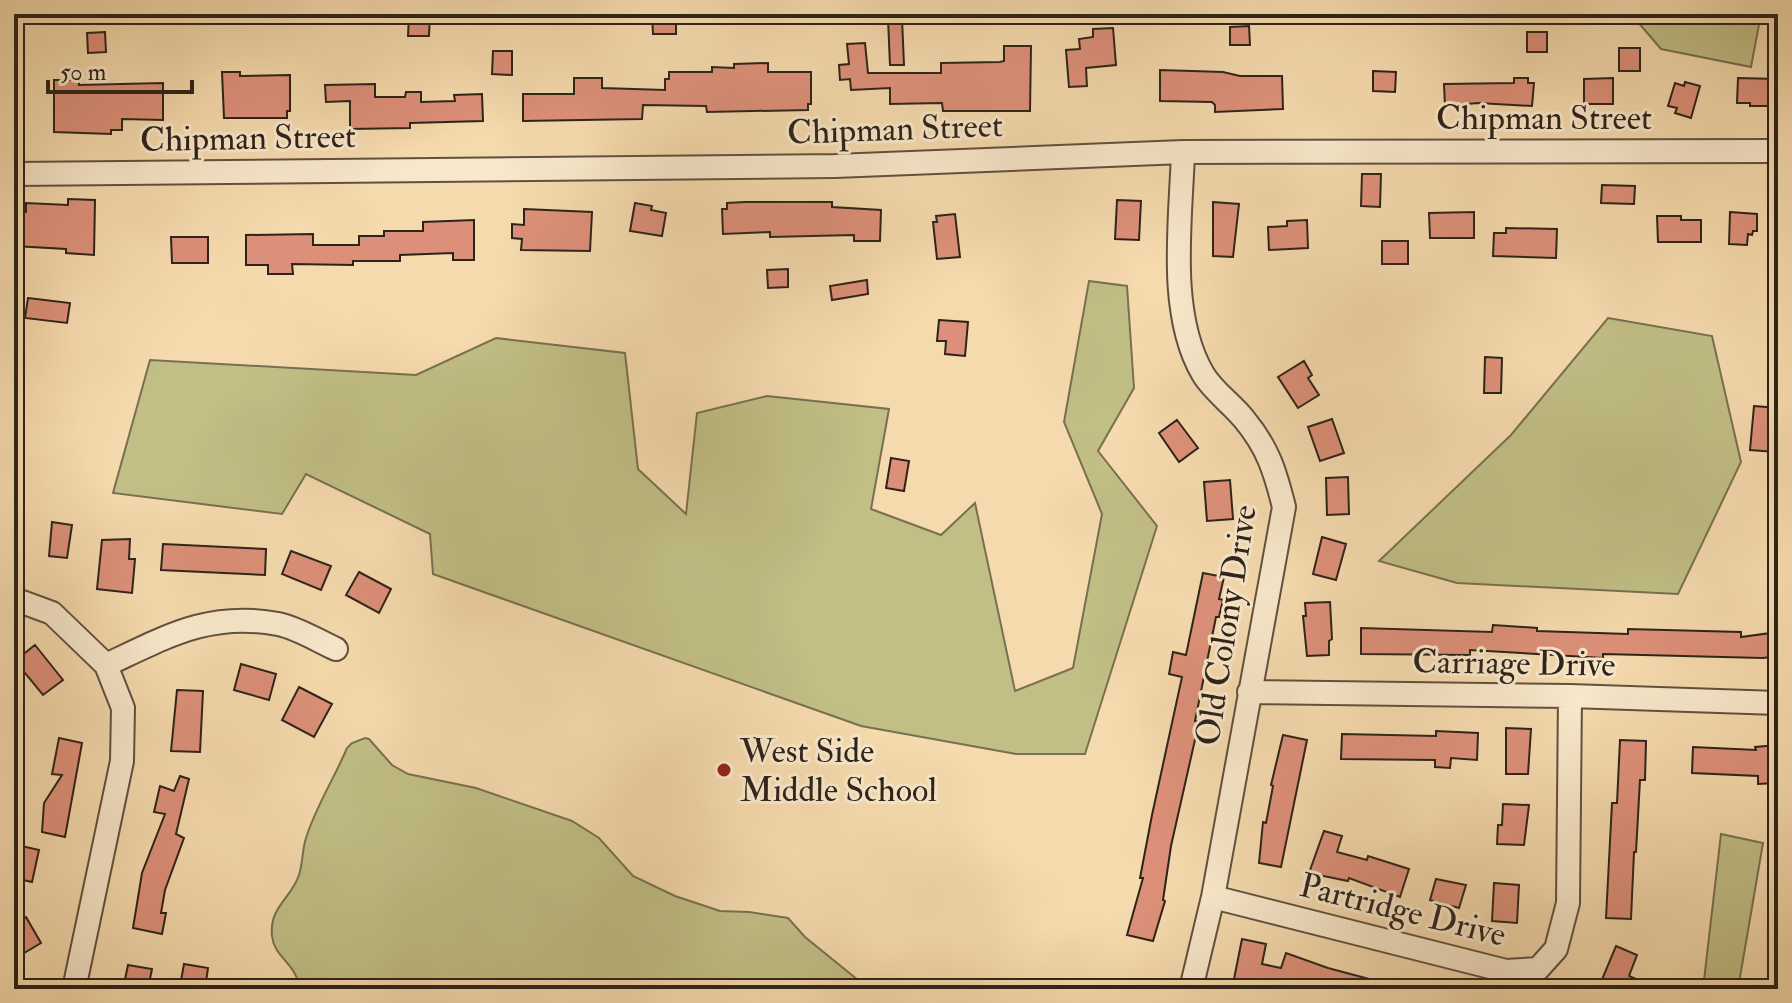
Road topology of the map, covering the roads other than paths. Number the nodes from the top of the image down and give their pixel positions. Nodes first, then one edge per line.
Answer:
1 (1778, 151) edge
2 (1183, 152) junction
3 (14, 174) edge
4 (14, 599) edge
5 (336, 649) dead end
6 (106, 665) junction
7 (1249, 692) junction
8 (1570, 696) junction
9 (1778, 703) edge
10 (1213, 897) junction
11 (74, 989) edge
12 (1191, 989) edge

1 - 2 street, Chipman Street
2 - 3 street, Chipman Street
2 - 7 street, Old Colony Drive
4 - 6 street
5 - 6 street
6 - 11 street
7 - 8 street, Carriage Drive
7 - 10 street, Old Colony Drive
8 - 9 street, Carriage Drive
8 - 10 street, Partridge Drive
10 - 12 street, Old Colony Drive

